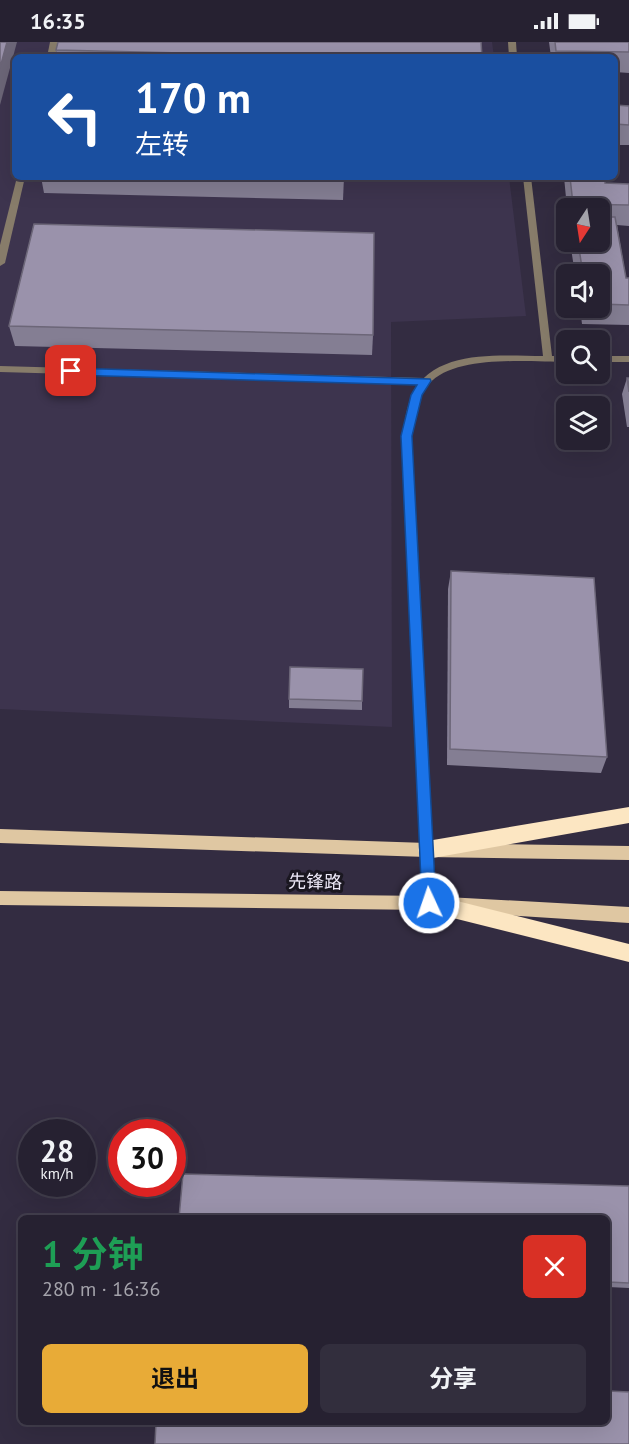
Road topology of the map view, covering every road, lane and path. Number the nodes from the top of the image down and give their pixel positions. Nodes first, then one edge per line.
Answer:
1 (20, 180) edge
2 (527, 180) edge
3 (0, 264) edge
4 (548, 359) junction
5 (556, 359) edge
6 (610, 359) edge
7 (629, 360) edge
8 (0, 369) edge
9 (426, 381) junction
10 (629, 815) edge
11 (0, 836) edge
12 (427, 850) junction
13 (629, 853) edge
14 (0, 898) edge
15 (429, 903) junction
16 (629, 915) edge
17 (629, 953) edge

1 - 3 street
2 - 4 street
4 - 5 street
4 - 9 street
6 - 7 street
8 - 9 street
9 - 12 street
10 - 12 highway
11 - 12 main road, 先锋路
12 - 13 main road, 先锋路
12 - 15 street
14 - 15 main road, 先锋路
15 - 16 main road, 先锋路
15 - 17 highway

